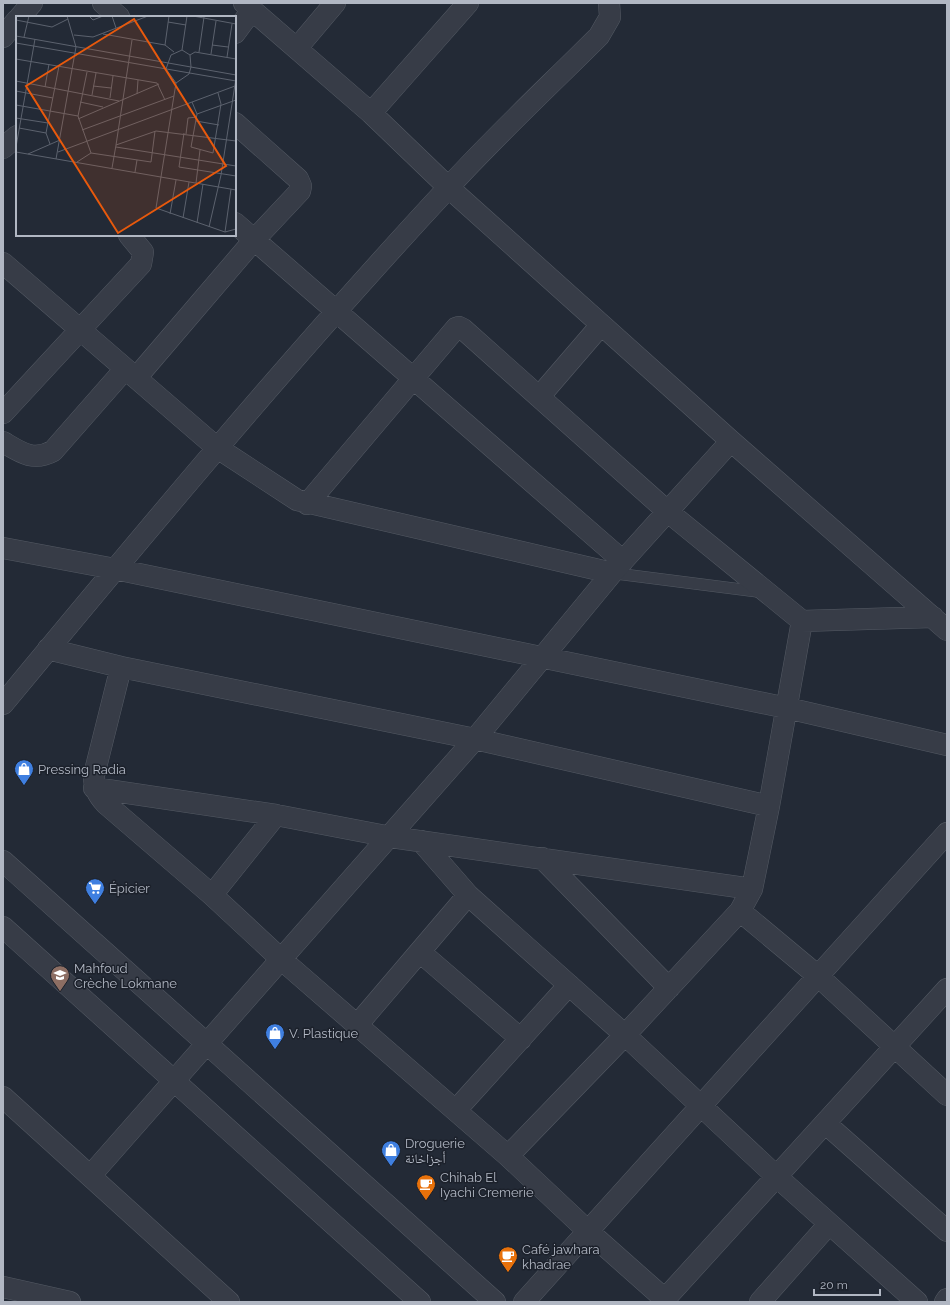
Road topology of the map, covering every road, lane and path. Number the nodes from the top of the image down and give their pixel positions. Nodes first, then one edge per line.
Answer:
1 (32, 3) edge
2 (103, 3) edge
3 (335, 3) edge
4 (468, 3) edge
5 (609, 3) edge
6 (248, 7) edge
7 (20, 16) edge
8 (117, 16) edge
9 (236, 31) edge
10 (296, 48) junction
11 (370, 113) junction
12 (236, 124) edge
13 (16, 137) edge
14 (3, 148) edge
15 (448, 187) junction
16 (236, 224) edge
17 (130, 236) edge
18 (254, 240) junction
19 (3, 263) edge
20 (337, 311) junction
21 (601, 325) junction
22 (80, 330) junction
23 (131, 373) junction
24 (414, 379) junction
25 (539, 397) junction
26 (5, 407) edge
27 (731, 441) junction
28 (3, 442) edge
29 (216, 447) junction
30 (307, 504) junction
31 (667, 511) junction
32 (3, 548) edge
33 (618, 567) junction
34 (115, 569) junction
35 (767, 592) junction
36 (802, 621) junction
37 (940, 624) edge
38 (48, 649) junction
39 (540, 658) junction
40 (121, 666) junction
41 (3, 704) edge
42 (786, 708) junction
43 (475, 739) junction
44 (947, 745) edge
45 (94, 788) junction
46 (769, 806) junction
47 (276, 815) junction
48 (947, 832) edge
49 (391, 837) junction
50 (421, 841) junction
51 (542, 858) junction
52 (3, 862) edge
53 (752, 889) junction
54 (212, 895) junction
55 (468, 895) junction
56 (740, 911) junction
57 (3, 926) edge
58 (420, 952) junction
59 (282, 960) junction
60 (818, 976) junction
61 (569, 985) junction
62 (668, 988) junction
63 (947, 989) edge
64 (358, 1024) junction
65 (625, 1035) junction
66 (521, 1039) junction
67 (207, 1045) junction
68 (894, 1047) junction
69 (174, 1082) junction
70 (947, 1095) edge
71 (3, 1097) edge
72 (702, 1105) junction
73 (456, 1110) junction
74 (825, 1123) junction
75 (508, 1156) junction
76 (91, 1175) junction
77 (776, 1176) junction
78 (829, 1224) junction
79 (947, 1231) edge
80 (589, 1232) junction
81 (3, 1287) edge
82 (947, 1299) edge
83 (666, 1300) edge
84 (60, 1301) edge
85 (229, 1302) edge
86 (420, 1302) edge
87 (495, 1302) edge
88 (524, 1302) edge
89 (760, 1302) edge
90 (917, 1302) edge
91 (945, 1302) edge

1 - 7 street
2 - 8 street
3 - 10 street
4 - 11 street
5 - 15 street
6 - 9 street
6 - 10 street
10 - 11 street
11 - 15 street
12 - 18 street
13 - 14 street
15 - 20 street
15 - 21 street
16 - 18 street
17 - 22 street
18 - 20 street
18 - 23 street
19 - 22 street
20 - 24 street
20 - 29 street
21 - 25 street
21 - 27 street
22 - 23 street
22 - 26 street
23 - 28 street
23 - 29 street
24 - 25 street
24 - 30 street
24 - 33 street
25 - 31 street
27 - 31 street
27 - 37 street
29 - 30 street
29 - 34 street
30 - 33 street
31 - 33 street
31 - 35 street
32 - 34 street
33 - 35 lane
33 - 39 street
34 - 38 street
34 - 39 street
35 - 36 street
36 - 37 street
36 - 42 street
38 - 40 street
38 - 41 street
39 - 42 street
39 - 43 street
40 - 43 street
40 - 45 street
42 - 44 street
42 - 46 street
43 - 46 street
43 - 49 street
45 - 47 street
45 - 54 street
46 - 53 street
47 - 49 street
47 - 54 street
48 - 60 street
49 - 50 street
49 - 59 street
50 - 51 street
50 - 55 street
51 - 53 street
51 - 62 street
52 - 67 street
53 - 56 street
54 - 59 street
55 - 58 street
55 - 61 street
56 - 60 street
56 - 62 street
57 - 69 street
58 - 64 street
58 - 66 street
59 - 64 street
59 - 67 street
60 - 68 street
60 - 72 street
61 - 65 street
61 - 66 street
62 - 65 street
63 - 68 street
64 - 73 street
65 - 72 street
65 - 75 street
66 - 73 street
67 - 69 street
67 - 87 street
68 - 70 street
68 - 74 street
69 - 76 street
69 - 86 street
71 - 76 street
72 - 77 street
72 - 80 street
73 - 75 street
74 - 77 street
74 - 79 street
75 - 80 street
76 - 85 street
77 - 78 street
77 - 83 street
78 - 89 street
78 - 90 street
80 - 83 street
80 - 88 street
81 - 84 street
82 - 91 street

